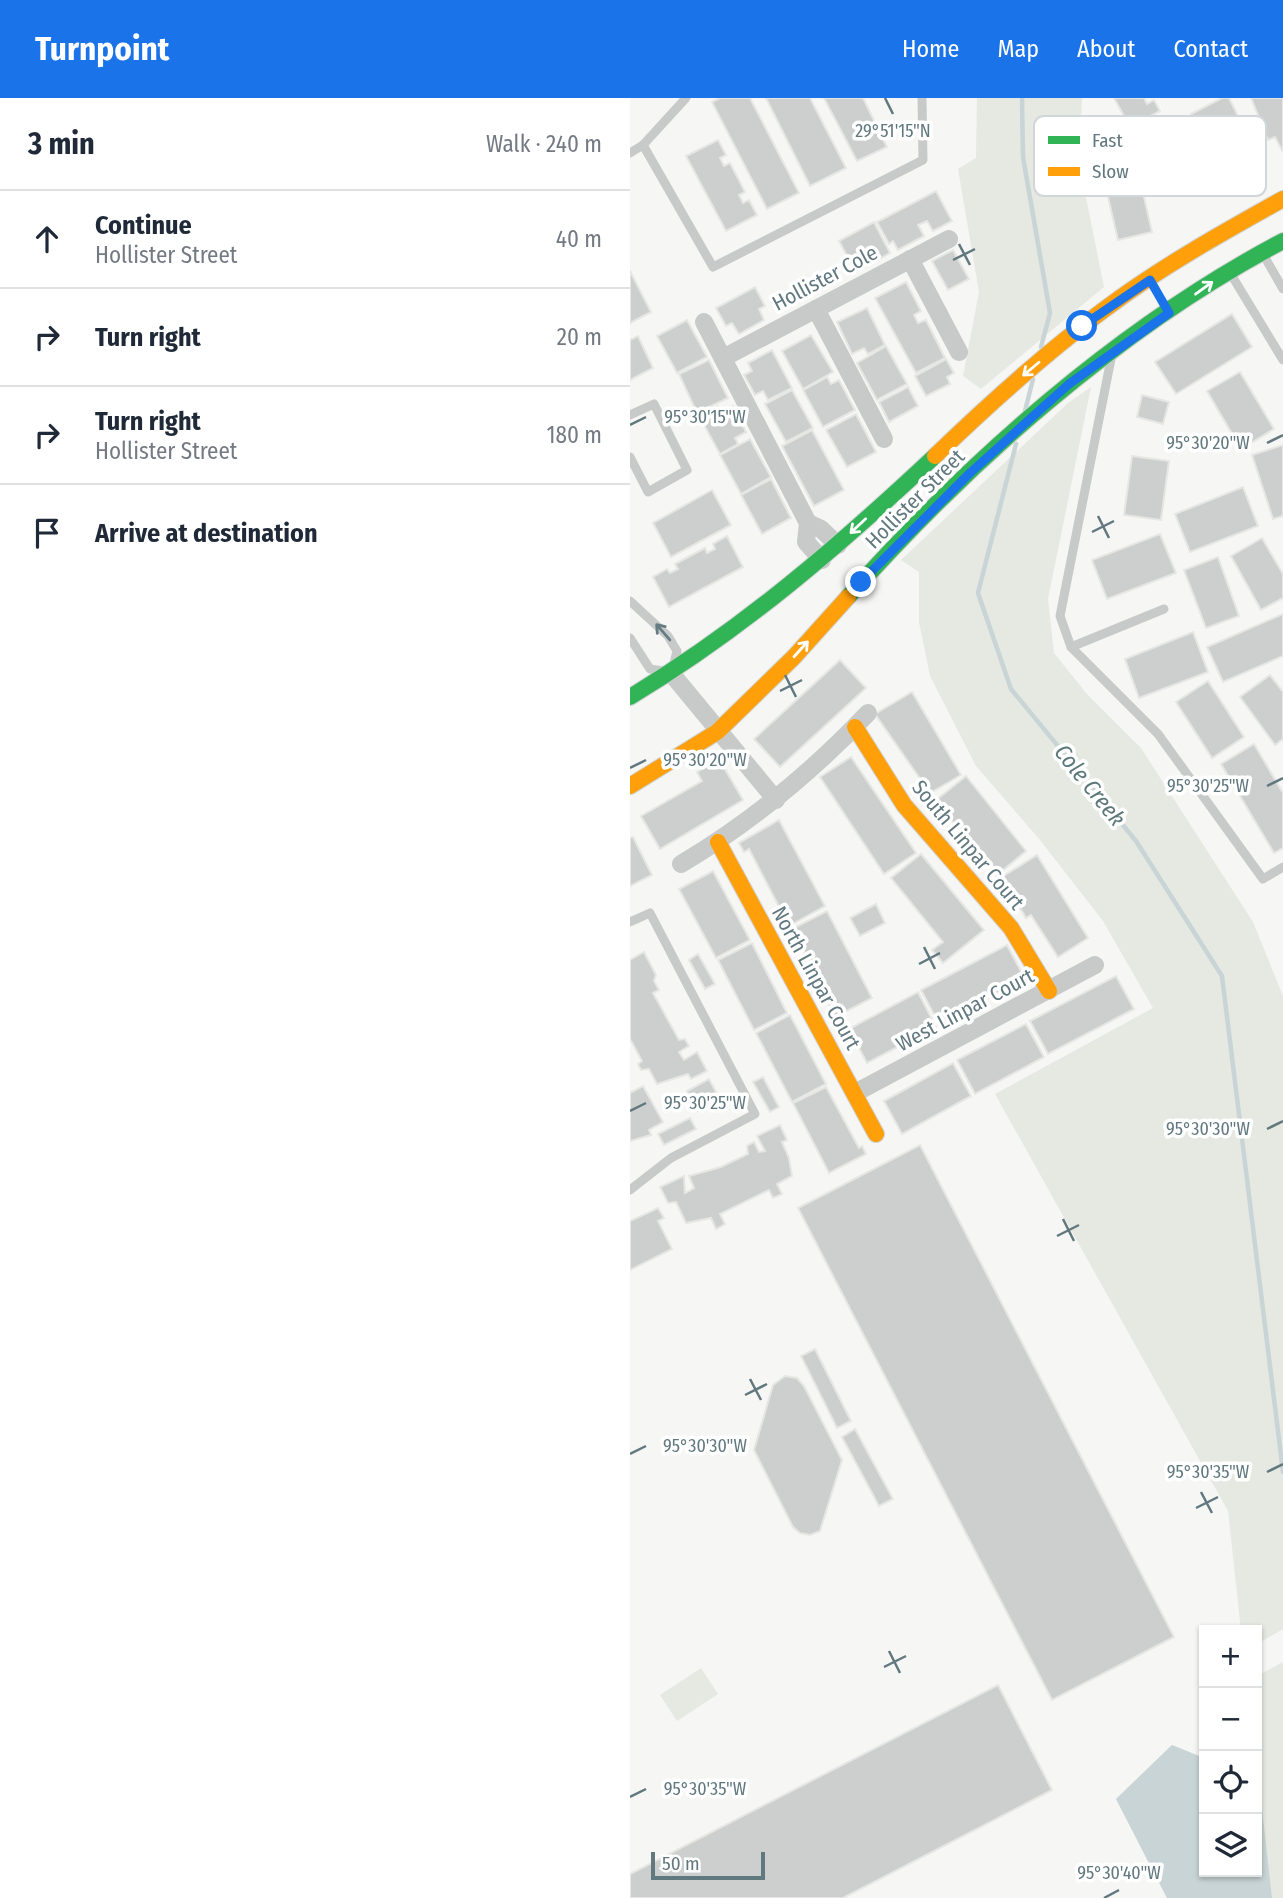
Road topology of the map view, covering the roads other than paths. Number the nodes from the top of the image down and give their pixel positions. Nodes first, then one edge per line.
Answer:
1 (686, 98) edge
2 (922, 98) edge
3 (643, 145) junction
4 (630, 153) edge
5 (1283, 200) edge
6 (949, 239) dead end
7 (1283, 241) edge
8 (1262, 252) junction
9 (910, 259) junction
10 (1228, 270) junction
11 (1150, 280) junction
12 (1283, 289) edge
13 (816, 309) junction
14 (1169, 313) junction
15 (704, 322) dead end
16 (958, 352) dead end
17 (1112, 354) junction
18 (723, 358) junction
19 (1283, 360) edge
20 (630, 415) edge
21 (884, 439) dead end
22 (630, 457) edge
23 (808, 523) junction
24 (838, 545) junction
25 (822, 559) junction
26 (630, 601) edge
27 (1164, 609) dead end
28 (630, 638) edge
29 (1071, 647) junction
30 (671, 673) junction
31 (630, 697) edge
32 (868, 713) dead end
33 (855, 727) junction
34 (717, 732) junction
35 (630, 786) edge
36 (776, 800) junction
37 (718, 842) junction
38 (681, 864) dead end
39 (1283, 867) edge
40 (630, 922) edge
41 (1095, 965) dead end
42 (1049, 991) junction
43 (855, 1093) junction
44 (876, 1134) dead end
45 (630, 1190) edge

1 - 3 lane
2 - 3 lane
3 - 4 lane
5 - 11 main road, Hollister Street
6 - 9 street, Hollister Cole
7 - 8 main road, Hollister Street
8 - 10 main road, Hollister Street
8 - 12 lane
9 - 13 street, Hollister Cole
9 - 16 street
14 -> 10 main road, Hollister Street
10 - 19 lane
11 - 14 main road
11 -> 24 main road, Hollister Street
13 - 18 street, Hollister Cole
13 - 21 street
14 - 17 main road, Hollister Street
15 - 18 street
17 - 29 lane
34 -> 17 main road, Hollister Street
18 - 23 street
20 - 22 lane
23 - 24 street
23 - 25 street
24 - 25 main road, Hollister Street
25 - 30 main road, Hollister Street
30 -> 26 lane
27 - 29 lane
28 - 30 lane
29 - 39 lane
30 - 31 main road, Hollister Street
30 - 34 street
32 - 33 street
33 - 36 street
33 - 42 main road, South Linpar Court
34 - 35 main road, Hollister Street
34 - 36 street
36 - 37 street
37 - 38 street
37 - 43 main road, North Linpar Court
40 - 45 lane
41 - 42 street, West Linpar Court
42 - 43 street, West Linpar Court
43 - 44 main road, North Linpar Court

